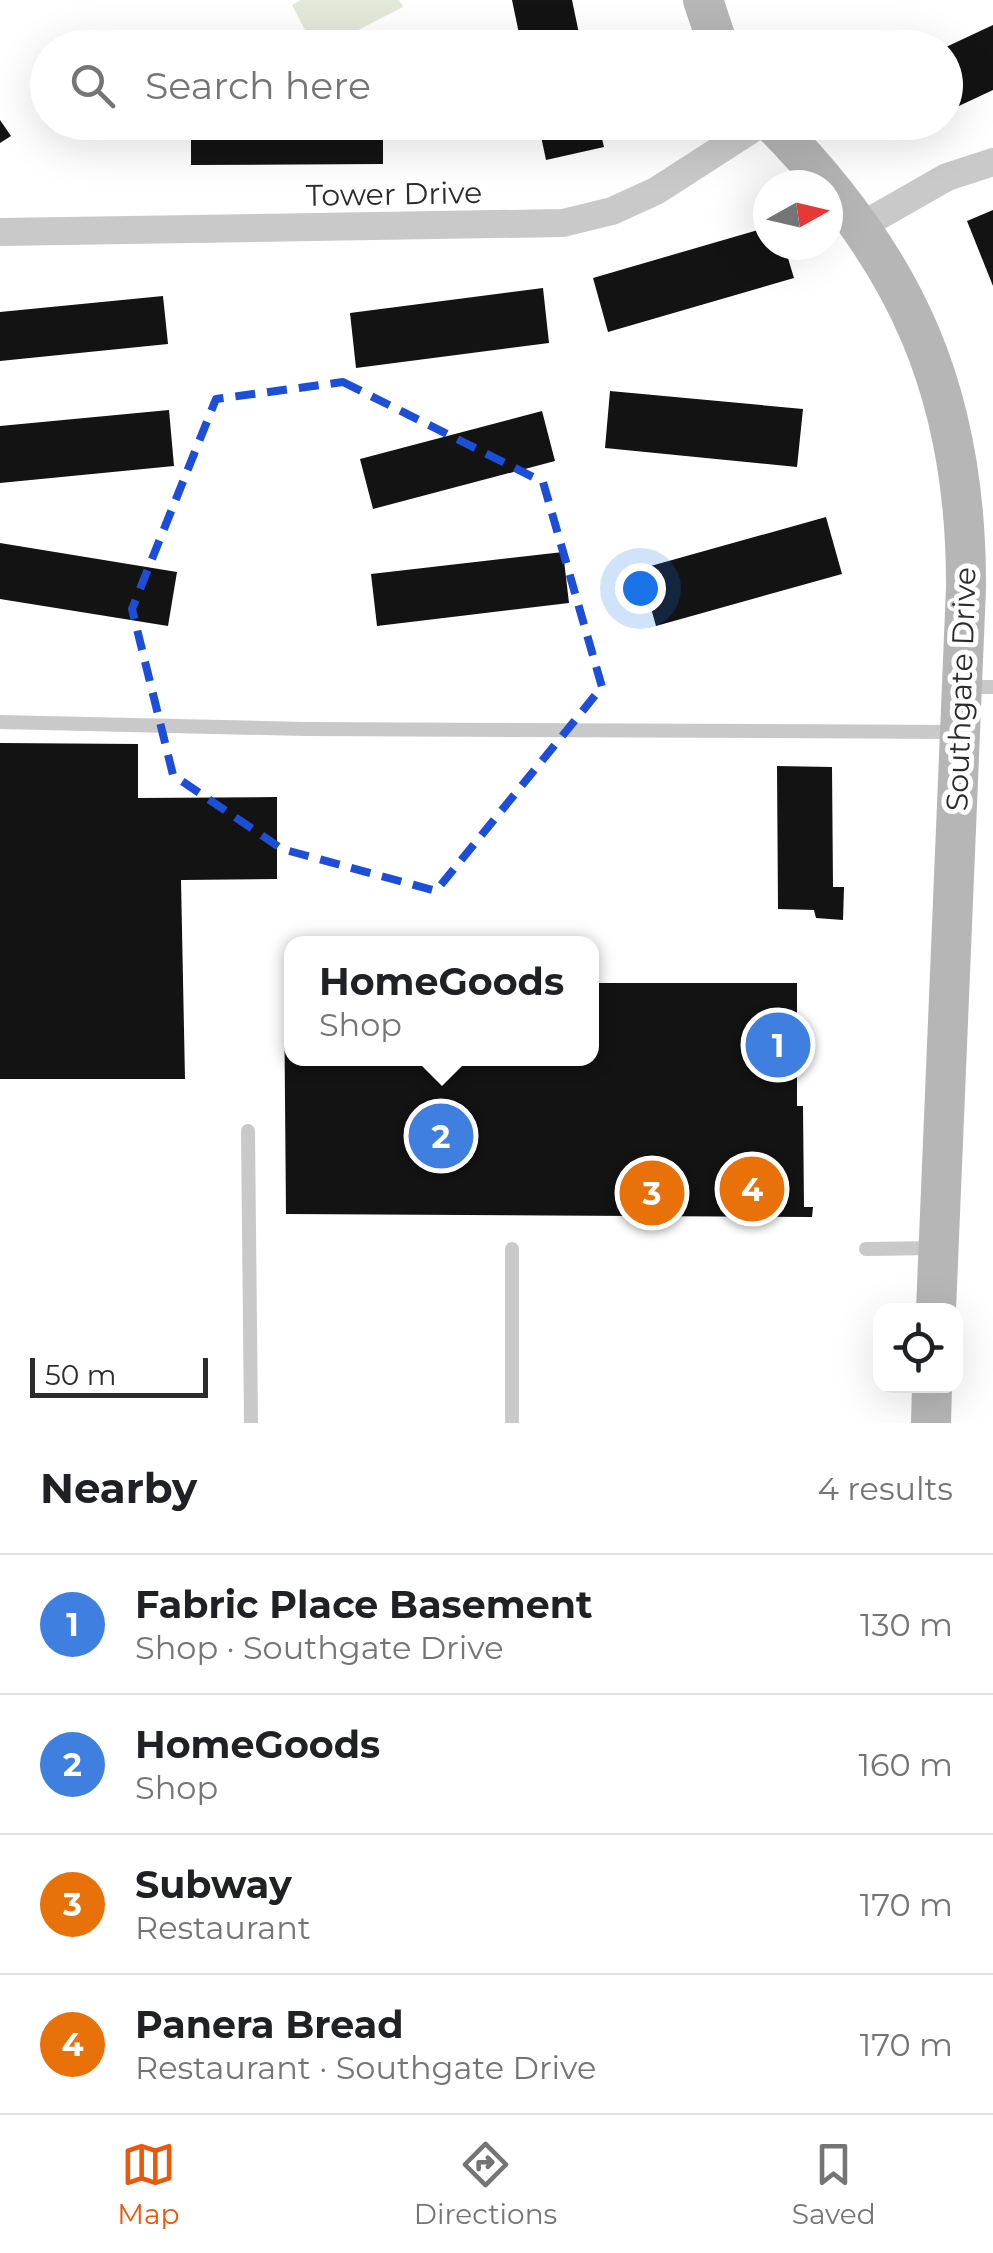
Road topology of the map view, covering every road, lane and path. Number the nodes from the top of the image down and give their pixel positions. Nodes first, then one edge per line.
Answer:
1 (703, 0) edge
2 (713, 30) edge
3 (738, 140) edge
4 (786, 140) edge
5 (993, 162) edge
6 (861, 226) junction
7 (0, 232) edge
8 (978, 687) edge
9 (0, 722) edge
10 (960, 732) junction
11 (248, 1130) dead end
12 (866, 1248) dead end
13 (938, 1248) junction
14 (512, 1249) dead end
15 (936, 1303) edge
16 (932, 1393) edge
17 (251, 1423) edge
18 (512, 1423) edge
19 (931, 1423) edge

1 - 2 street
3 - 7 street, Tower Drive
4 - 6 street, Southgate Drive
5 - 6 street
6 - 8 street, Southgate Drive
8 - 10 street, Southgate Drive
9 - 10 lane
10 - 13 street, Southgate Drive
11 - 17 lane
12 - 13 lane
13 - 15 street, Southgate Drive
14 - 18 lane
16 - 19 street

